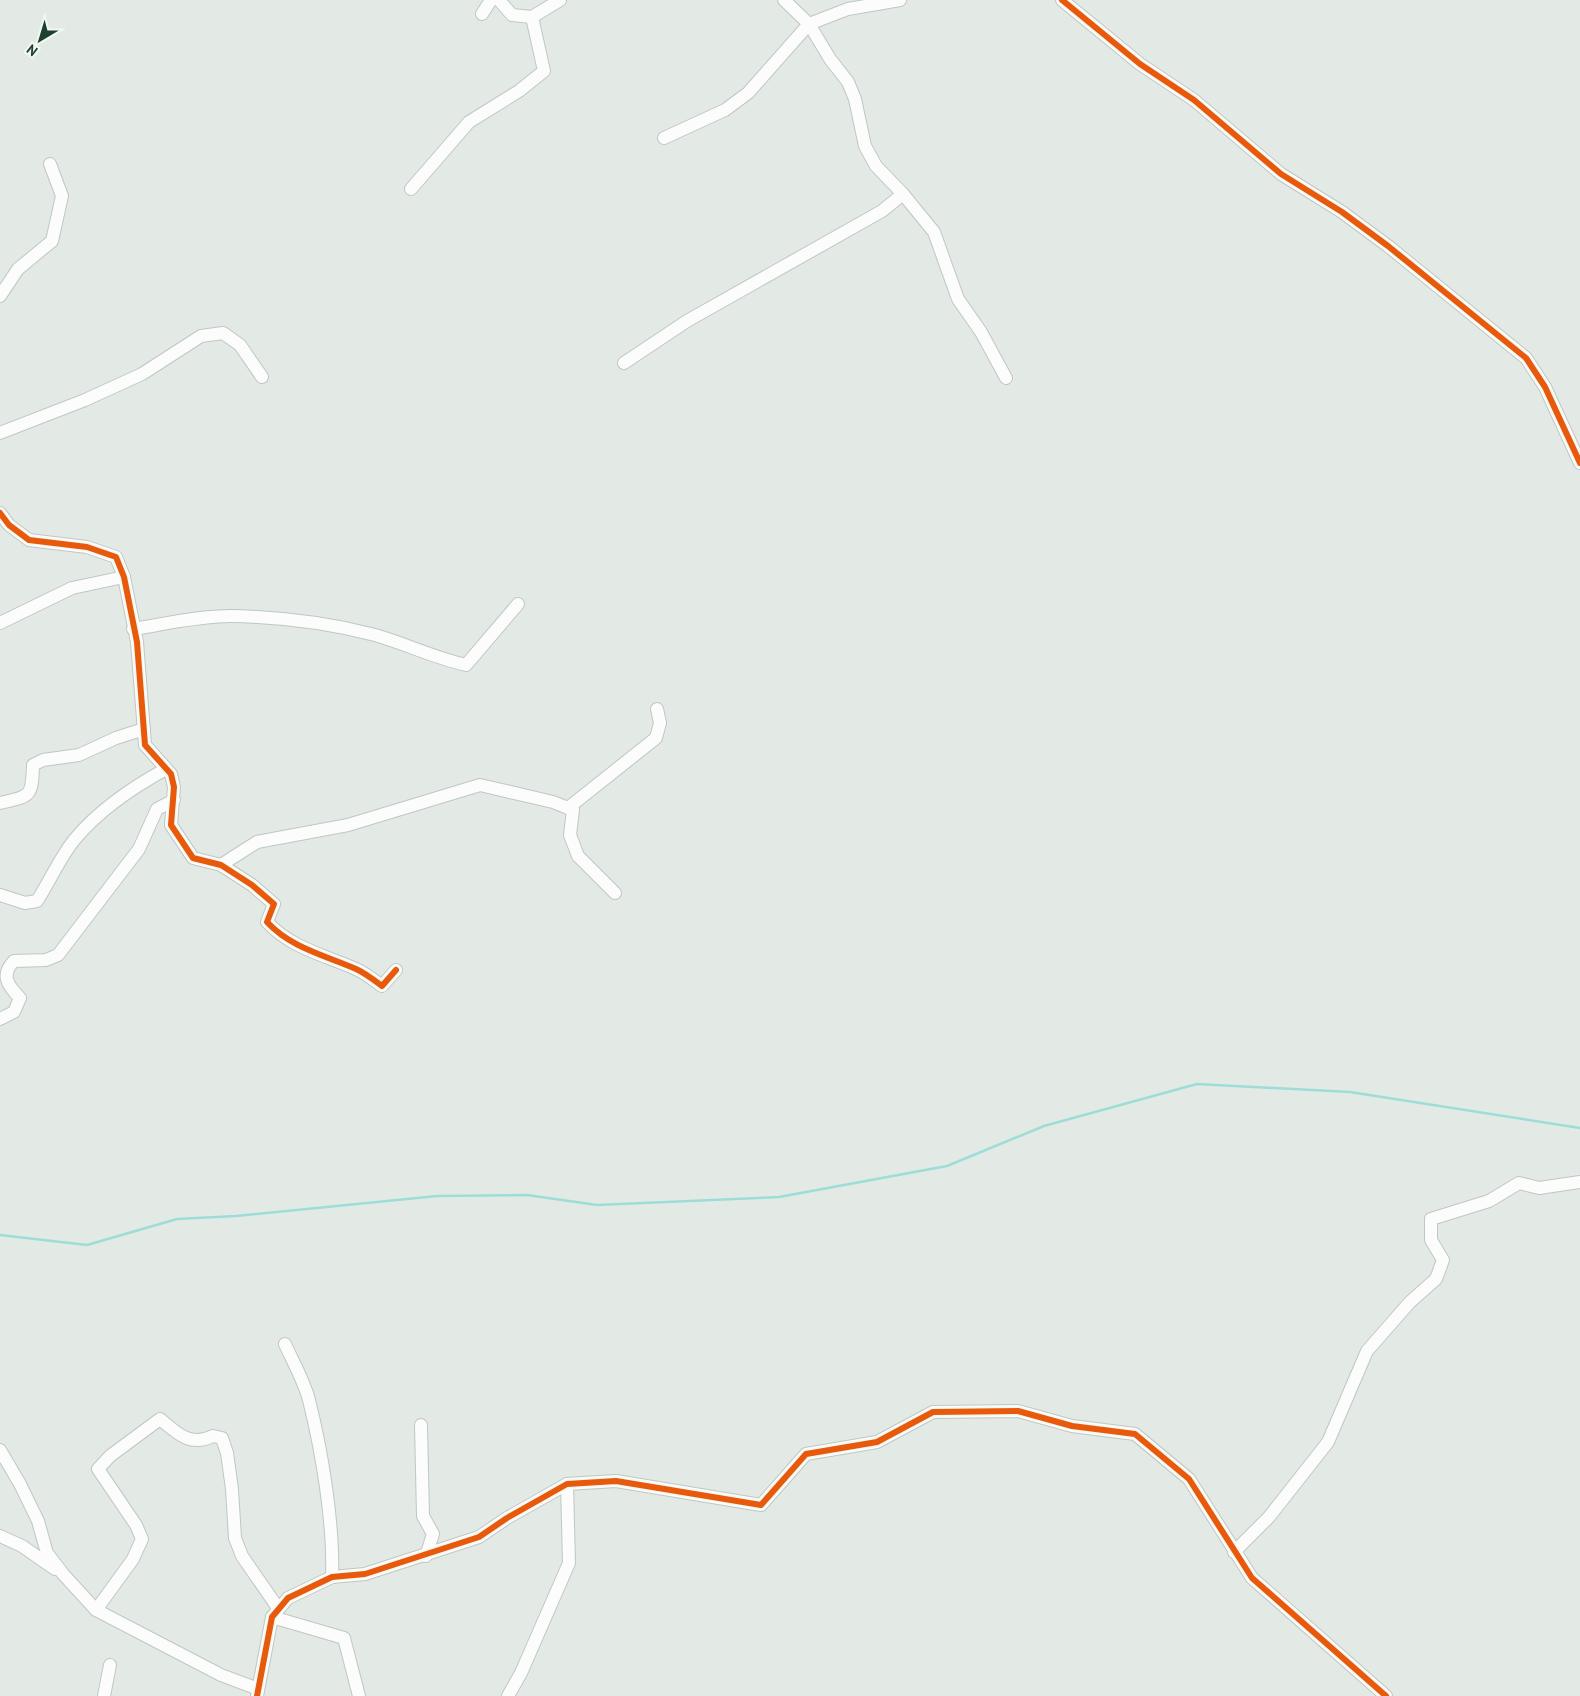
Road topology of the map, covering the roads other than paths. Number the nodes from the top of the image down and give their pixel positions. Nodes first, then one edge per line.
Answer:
1 (490, 0) edge
2 (499, 0) edge
3 (560, 0) edge
4 (784, 0) edge
5 (900, 0) edge
6 (1062, 0) edge
7 (482, 14) dead end
8 (532, 17) junction
9 (808, 24) junction
10 (664, 138) dead end
11 (50, 164) dead end
12 (411, 189) dead end
13 (903, 194) junction
14 (0, 296) edge
15 (624, 363) dead end
16 (262, 377) dead end
17 (1006, 378) dead end
18 (0, 433) edge
19 (1580, 463) edge
20 (0, 513) edge
21 (124, 577) junction
22 (518, 604) dead end
23 (0, 623) edge
24 (133, 629) junction
25 (657, 709) dead end
26 (144, 729) junction
27 (166, 769) junction
28 (174, 800) junction
29 (0, 803) edge
30 (568, 808) junction
31 (221, 865) junction
32 (615, 893) dead end
33 (0, 895) edge
34 (396, 970) dead end
35 (0, 1020) edge
36 (1580, 1182) edge
37 (285, 1344) dead end
38 (421, 1425) dead end
39 (0, 1450) edge
40 (568, 1484) junction
41 (0, 1536) edge
42 (1234, 1552) junction
43 (426, 1556) junction
44 (63, 1574) junction
45 (332, 1577) junction
46 (96, 1610) junction
47 (275, 1613) junction
48 (110, 1664) dead end
49 (257, 1692) edge
50 (104, 1696) edge
51 (359, 1696) edge
52 (508, 1696) edge
53 (1386, 1696) edge

1 - 7 street
2 - 8 street
3 - 8 street
4 - 9 street
5 - 9 street
6 - 19 street
8 - 12 street
9 - 10 street
9 - 13 street
11 - 14 street
13 - 15 street
13 - 17 street
16 - 18 street
20 - 21 street
21 - 23 street
21 - 24 street
22 - 24 street
24 - 26 street
25 - 30 street
26 - 27 street
26 - 29 street
27 - 28 street
27 - 33 street
28 - 31 street
28 - 35 street
30 - 31 street
30 - 32 street
31 - 34 street
36 - 42 street
37 - 45 street
38 - 43 street
39 - 44 street
40 - 42 street
40 - 43 street
40 - 52 street
41 - 44 street
42 - 53 street
43 - 45 street
44 - 46 street
45 - 47 street
46 - 47 street
46 - 49 street
47 - 49 street
47 - 51 street
48 - 50 street

